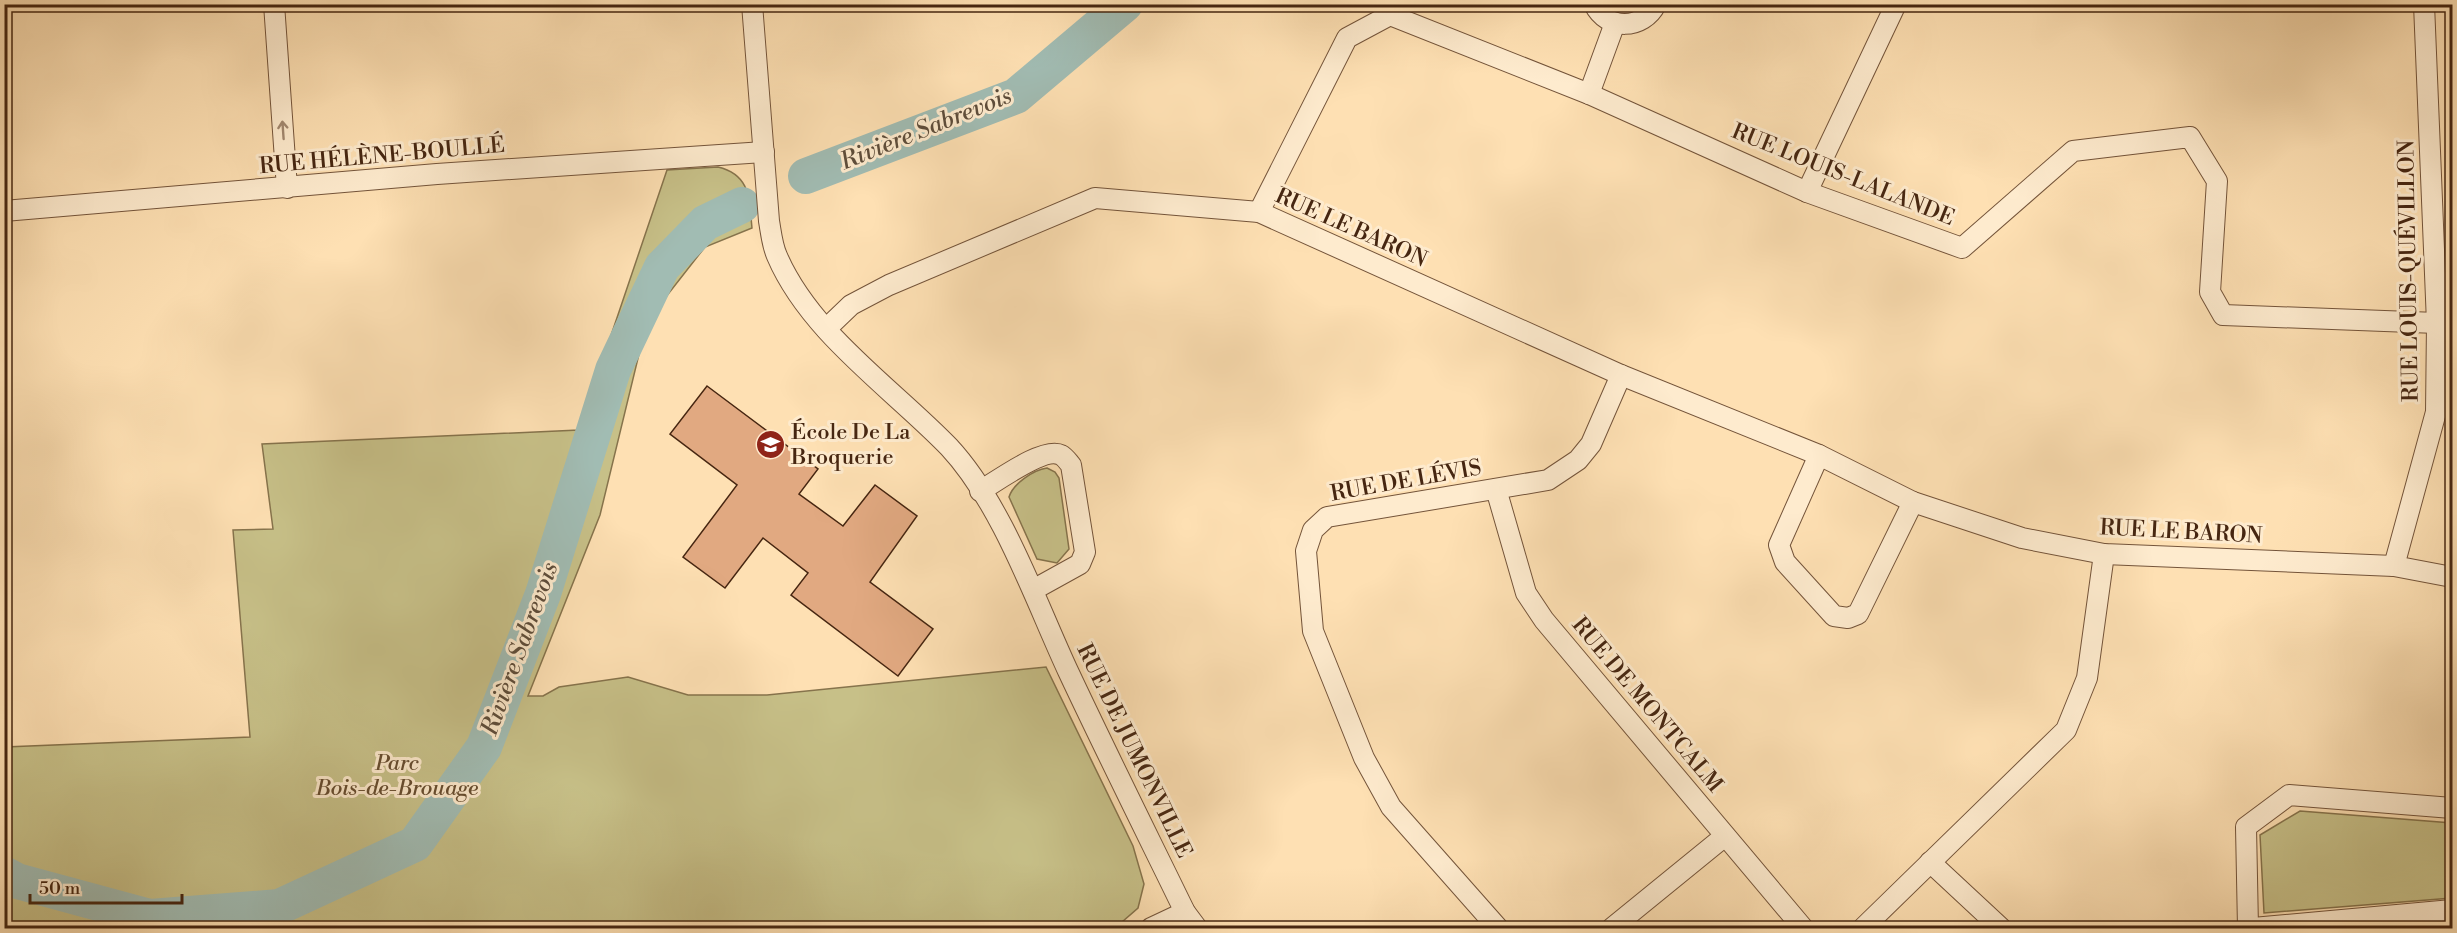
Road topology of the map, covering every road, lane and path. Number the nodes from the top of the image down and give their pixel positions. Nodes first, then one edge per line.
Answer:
1 (274, 4) edge
2 (752, 4) edge
3 (1594, 4) edge
4 (1656, 4) edge
5 (1896, 4) edge
6 (2424, 4) edge
7 (1615, 23) junction
8 (1589, 94) junction
9 (764, 152) junction
10 (287, 188) junction
11 (1806, 192) junction
12 (4, 211) edge
13 (1259, 212) junction
14 (2437, 323) junction
15 (826, 329) junction
16 (1621, 375) junction
17 (1819, 455) junction
18 (1496, 489) junction
19 (980, 491) junction
20 (1913, 502) junction
21 (2104, 554) junction
22 (2394, 566) junction
23 (2452, 577) edge
24 (1033, 590) junction
25 (2452, 808) edge
26 (1725, 836) junction
27 (1930, 862) junction
28 (2452, 910) edge
29 (1185, 912) junction
30 (1151, 928) edge
31 (1197, 928) edge
32 (1498, 928) edge
33 (1612, 928) edge
34 (1803, 928) edge
35 (1863, 928) edge
36 (2001, 928) edge
37 (2250, 928) edge

10 -> 1 street
2 - 9 street, RUE DE JUMONVILLE
3 - 7 street
4 - 7 street
5 - 11 street
6 - 14 street, RUE LOUIS-QUÉVILLON
7 - 8 street
8 - 11 street, RUE LOUIS-LALANDE
8 - 13 street, RUE LOUIS-LALANDE
9 - 10 street, RUE HÉLÈNE-BOULLÉ
9 - 15 street, RUE DE JUMONVILLE
10 - 12 street, RUE HÉLÈNE-BOULLÉ
11 - 14 street, RUE LOUIS-LALANDE
13 - 15 street, RUE LE BARON
13 - 16 street, RUE LE BARON
14 - 22 street, RUE LOUIS-QUÉVILLON
15 - 19 street, RUE DE JUMONVILLE
16 - 17 street, RUE LE BARON
16 - 18 street, RUE DE LÉVIS
17 - 20 street, RUE LE BARON
17 - 20 street
18 - 26 street, RUE DE MONTCALM
18 - 32 street, RUE DE LÉVIS
19 - 24 street, RUE DE JUMONVILLE
19 - 24 street
20 - 21 street, RUE LE BARON
21 - 22 street, RUE LE BARON
21 - 27 street
22 - 23 street, RUE LE BARON
24 - 29 street, RUE DE JUMONVILLE
25 - 37 street
26 - 33 street
26 - 34 street, RUE DE MONTCALM
27 - 35 street
27 - 36 street
28 - 37 street
29 - 30 street
29 - 31 street, RUE DE JUMONVILLE

